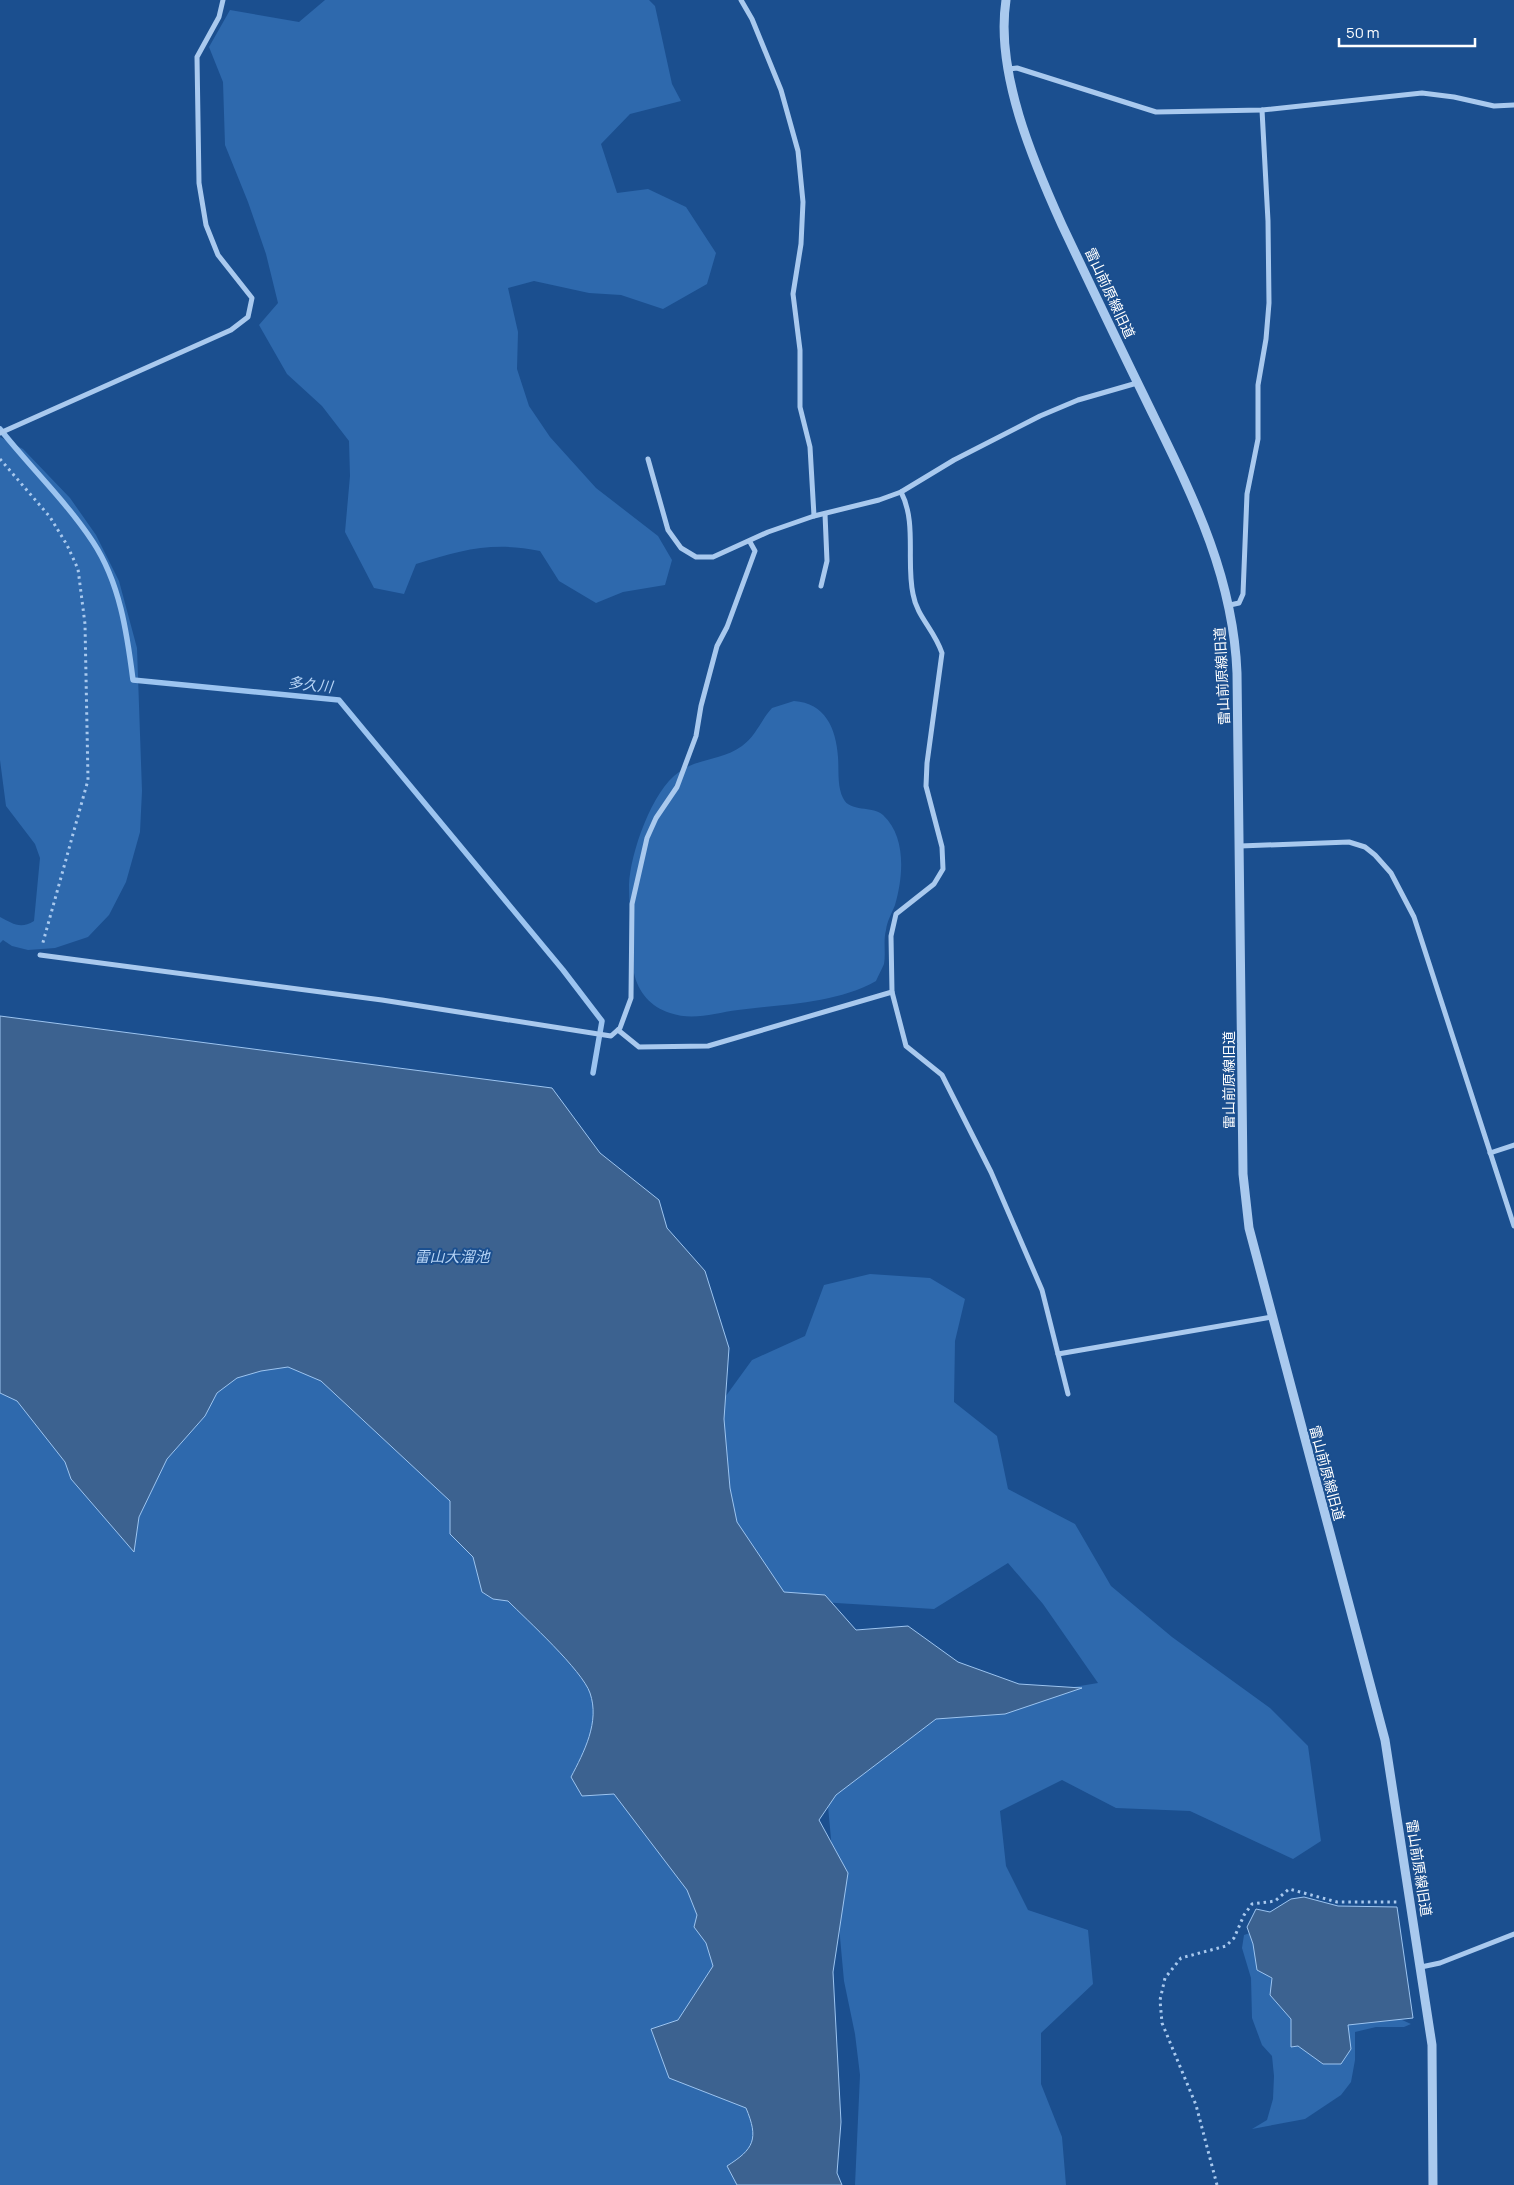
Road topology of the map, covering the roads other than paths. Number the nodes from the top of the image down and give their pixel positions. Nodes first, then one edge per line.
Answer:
1 (223, 0) edge
2 (741, 0) edge
3 (1006, 0) edge
4 (1009, 69) junction
5 (1514, 105) edge
6 (1262, 110) junction
7 (1137, 383) junction
8 (0, 434) edge
9 (648, 459) dead end
10 (901, 492) junction
11 (825, 514) junction
12 (814, 516) junction
13 (750, 542) junction
14 (821, 586) dead end
15 (1230, 605) junction
16 (1240, 846) junction
17 (40, 955) road end
18 (892, 992) junction
19 (618, 1030) junction
20 (1514, 1145) edge
21 (1490, 1152) junction
22 (1514, 1226) edge
23 (1272, 1317) junction
24 (1058, 1354) junction
25 (1068, 1394) dead end
26 (1514, 1934) edge
27 (1421, 1967) junction
28 (1433, 2185) edge

1 - 8 street
2 - 12 street
3 - 4 street, 雷山前原線旧道
4 - 6 street
4 - 7 street, 雷山前原線旧道
5 - 6 street
6 - 15 street
7 - 10 street
7 - 15 street, 雷山前原線旧道
9 - 13 street
10 - 11 street
10 - 18 street
11 - 12 street
11 - 14 street
12 - 13 street
13 - 19 street
15 - 16 street, 雷山前原線旧道
16 - 21 street
16 - 23 street, 雷山前原線旧道
17 - 19 street
18 - 19 street
18 - 24 street
20 - 21 street
21 - 22 street
23 - 24 street
23 - 27 street, 雷山前原線旧道
24 - 25 street
26 - 27 street
27 - 28 street, 雷山前原線旧道

